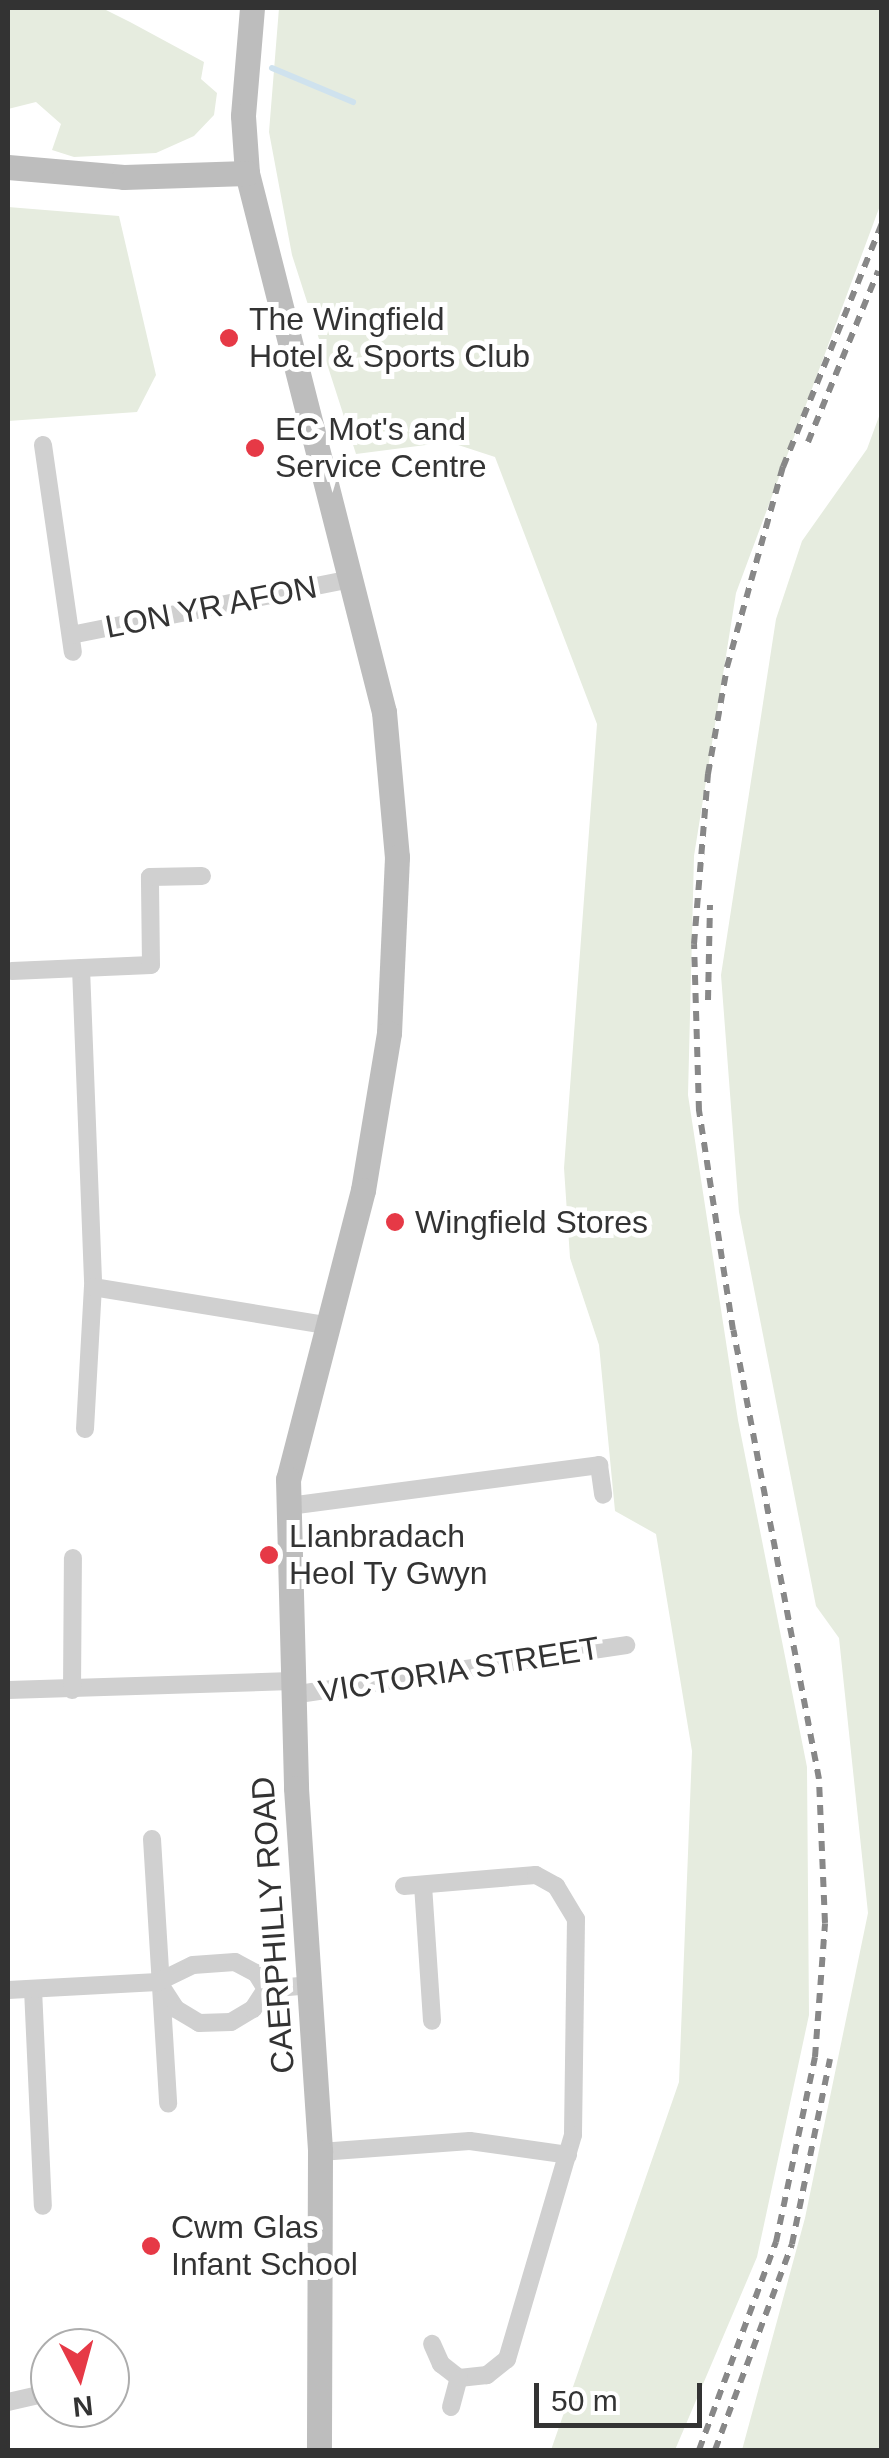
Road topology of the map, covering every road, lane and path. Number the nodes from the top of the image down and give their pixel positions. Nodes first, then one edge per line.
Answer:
1 (252, 8) edge
2 (8, 166) edge
3 (248, 173) junction
4 (42, 446) dead end
5 (352, 579) junction
6 (202, 876) dead end
7 (81, 968) junction
8 (12, 971) dead end
9 (93, 1287) junction
10 (326, 1325) junction
11 (85, 1429) dead end
12 (603, 1495) dead end
13 (289, 1506) junction
14 (73, 1558) dead end
15 (626, 1645) dead end
16 (292, 1688) junction
17 (8, 1690) edge
18 (72, 1690) junction
19 (152, 1839) dead end
20 (424, 1884) junction
21 (404, 1886) dead end
22 (158, 1982) junction
23 (311, 1985) junction
24 (33, 1989) junction
25 (266, 1989) junction
26 (8, 1990) edge
27 (432, 2021) dead end
28 (168, 2104) dead end
29 (320, 2152) junction
30 (568, 2155) junction
31 (44, 2206) dead end
32 (432, 2344) dead end
33 (460, 2378) junction
34 (451, 2408) dead end
35 (319, 2450) edge

1 - 3 street, CAERPHILLY ROAD
2 - 3 street
3 - 5 street, CAERPHILLY ROAD
4 - 5 street, LON YR AFON
5 - 10 street, CAERPHILLY ROAD
6 - 7 street
7 - 8 street
7 - 9 street
9 - 10 street
9 - 11 street
10 - 13 street, CAERPHILLY ROAD
12 - 13 street
13 - 16 street, CAERPHILLY ROAD
14 - 18 street
15 - 16 street, VICTORIA STREET
16 - 18 street, VICTORIA STREET
16 - 23 street, CAERPHILLY ROAD
17 - 18 street, VICTORIA STREET
19 - 22 street
20 - 21 street
20 - 27 street
20 - 30 street
22 - 24 street
22 - 25 street
22 - 25 street
22 - 28 street
23 - 25 street
23 - 29 street, CAERPHILLY ROAD
24 - 26 street
24 - 31 street
29 - 30 street
29 - 35 street, CAERPHILLY ROAD
30 - 33 street
32 - 33 street
33 - 34 street

